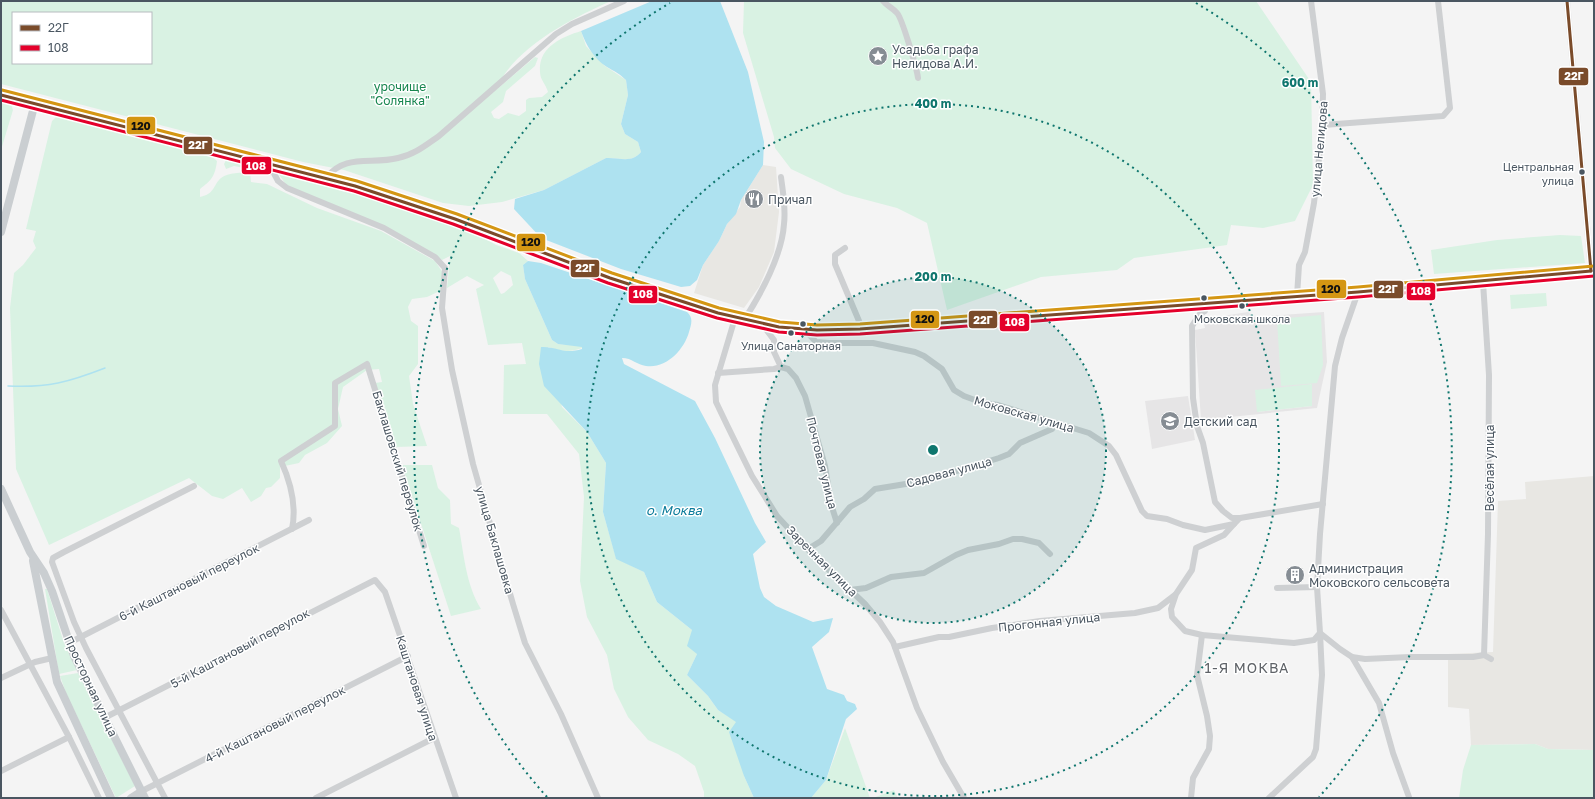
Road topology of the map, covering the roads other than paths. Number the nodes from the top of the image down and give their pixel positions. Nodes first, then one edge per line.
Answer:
1 (624, 1) edge
2 (883, 1) edge
3 (1311, 1) edge
4 (1438, 1) edge
5 (1567, 1) edge
6 (918, 78) dead end
7 (1, 95) edge
8 (35, 103) junction
9 (1322, 125) junction
10 (269, 164) junction
11 (781, 177) dead end
12 (326, 178) junction
13 (1, 232) edge
14 (845, 248) dead end
15 (1593, 271) edge
16 (1482, 282) junction
17 (1358, 292) junction
18 (1297, 296) junction
19 (1206, 303) junction
20 (735, 318) junction
21 (744, 320) junction
22 (762, 324) junction
23 (804, 329) junction
24 (856, 329) junction
25 (781, 367) junction
26 (718, 373) junction
27 (1053, 422) junction
28 (194, 486) dead end
29 (1, 489) edge
30 (1323, 504) junction
31 (1240, 518) junction
32 (309, 520) dead end
33 (837, 523) junction
34 (1234, 524) junction
35 (292, 529) junction
36 (424, 546) dead end
37 (808, 549) junction
38 (30, 552) junction
39 (1050, 554) dead end
40 (375, 580) joint
41 (49, 584) junction
42 (1317, 587) junction
43 (39, 588) junction
44 (1277, 588) dead end
45 (850, 590) junction
46 (1176, 594) junction
47 (1, 610) edge
48 (1320, 633) junction
49 (1202, 635) junction
50 (80, 637) junction
51 (69, 643) junction
52 (895, 647) junction
53 (1484, 655) junction
54 (408, 656) junction
55 (1352, 656) junction
56 (52, 658) junction
57 (1491, 659) dead end
58 (29, 664) junction
59 (1, 678) edge
60 (120, 710) junction
61 (106, 717) junction
62 (69, 737) junction
63 (434, 738) junction
64 (1, 772) edge
65 (157, 783) junction
66 (143, 795) edge
67 (1409, 797) dead end
68 (99, 798) edge
69 (112, 798) edge
70 (131, 798) edge
71 (165, 798) edge
72 (316, 798) edge
73 (456, 798) edge
74 (598, 798) edge
75 (964, 798) edge
76 (1191, 798) edge
77 (1269, 798) edge

1 - 12 street
2 - 6 street
3 - 9 street, улица Нелидова
4 - 9 street
5 - 15 street
7 - 8 main road
8 - 10 main road
8 - 13 main road
9 - 18 street, улица Нелидова
10 - 12 main road
10 - 74 street, улица Баклашовка
11 - 21 street
12 - 20 main road
14 - 24 street
15 - 16 main road
16 - 17 main road
16 - 53 street, Весёлая улица
17 - 18 main road
17 - 30 street
18 - 19 main road
19 - 24 main road
19 - 31 street
20 - 21 main road
20 - 26 street, Заречная улица
21 - 22 main road
22 - 23 main road
22 - 25 street
23 - 24 main road
23 - 27 street, Моковская улица
25 - 26 street
25 - 33 street, Почтовая улица
26 - 37 street, Заречная улица
27 - 33 street, Садовая улица
27 - 34 street, Моковская улица
28 - 50 street
29 - 38 main road, Просторная улица
30 - 31 street
30 - 42 street
31 - 34 street
32 - 35 street, 6-й Каштановый переулок
33 - 37 street, Садовая улица
34 - 46 street
35 - 36 street, Баклашовский переулок
35 - 50 street, 6-й Каштановый переулок
37 - 45 street, Заречная улица
38 - 41 main road, Просторная улица
38 - 43 main road, Просторная улица
39 - 45 street
40 - 54 street, Каштановая улица
40 - 60 street, 5-й Каштановый переулок
41 - 43 main road
41 - 51 main road, Просторная улица
42 - 44 street
42 - 48 street
43 - 56 main road, Просторная улица
45 - 52 street, Заречная улица
46 - 49 street
46 - 52 street, Прогонная улица
47 - 58 street
48 - 49 street
48 - 55 street
48 - 77 street
49 - 76 street
50 - 51 street, 6-й Каштановый переулок
50 - 60 street
51 - 61 main road, Просторная улица
52 - 75 street, Заречная улица
53 - 55 street
53 - 57 street
54 - 63 street, Каштановая улица
54 - 65 street, 4-й Каштановый переулок
55 - 67 street
56 - 58 street
56 - 69 main road, Просторная улица
58 - 59 street
58 - 62 street
60 - 61 street, 5-й Каштановый переулок
60 - 65 street
61 - 66 main road, Просторная улица
62 - 64 street
62 - 68 street
63 - 72 street
63 - 73 street, Каштановая улица
65 - 66 street, 4-й Каштановый переулок
65 - 71 street
66 - 70 main road

